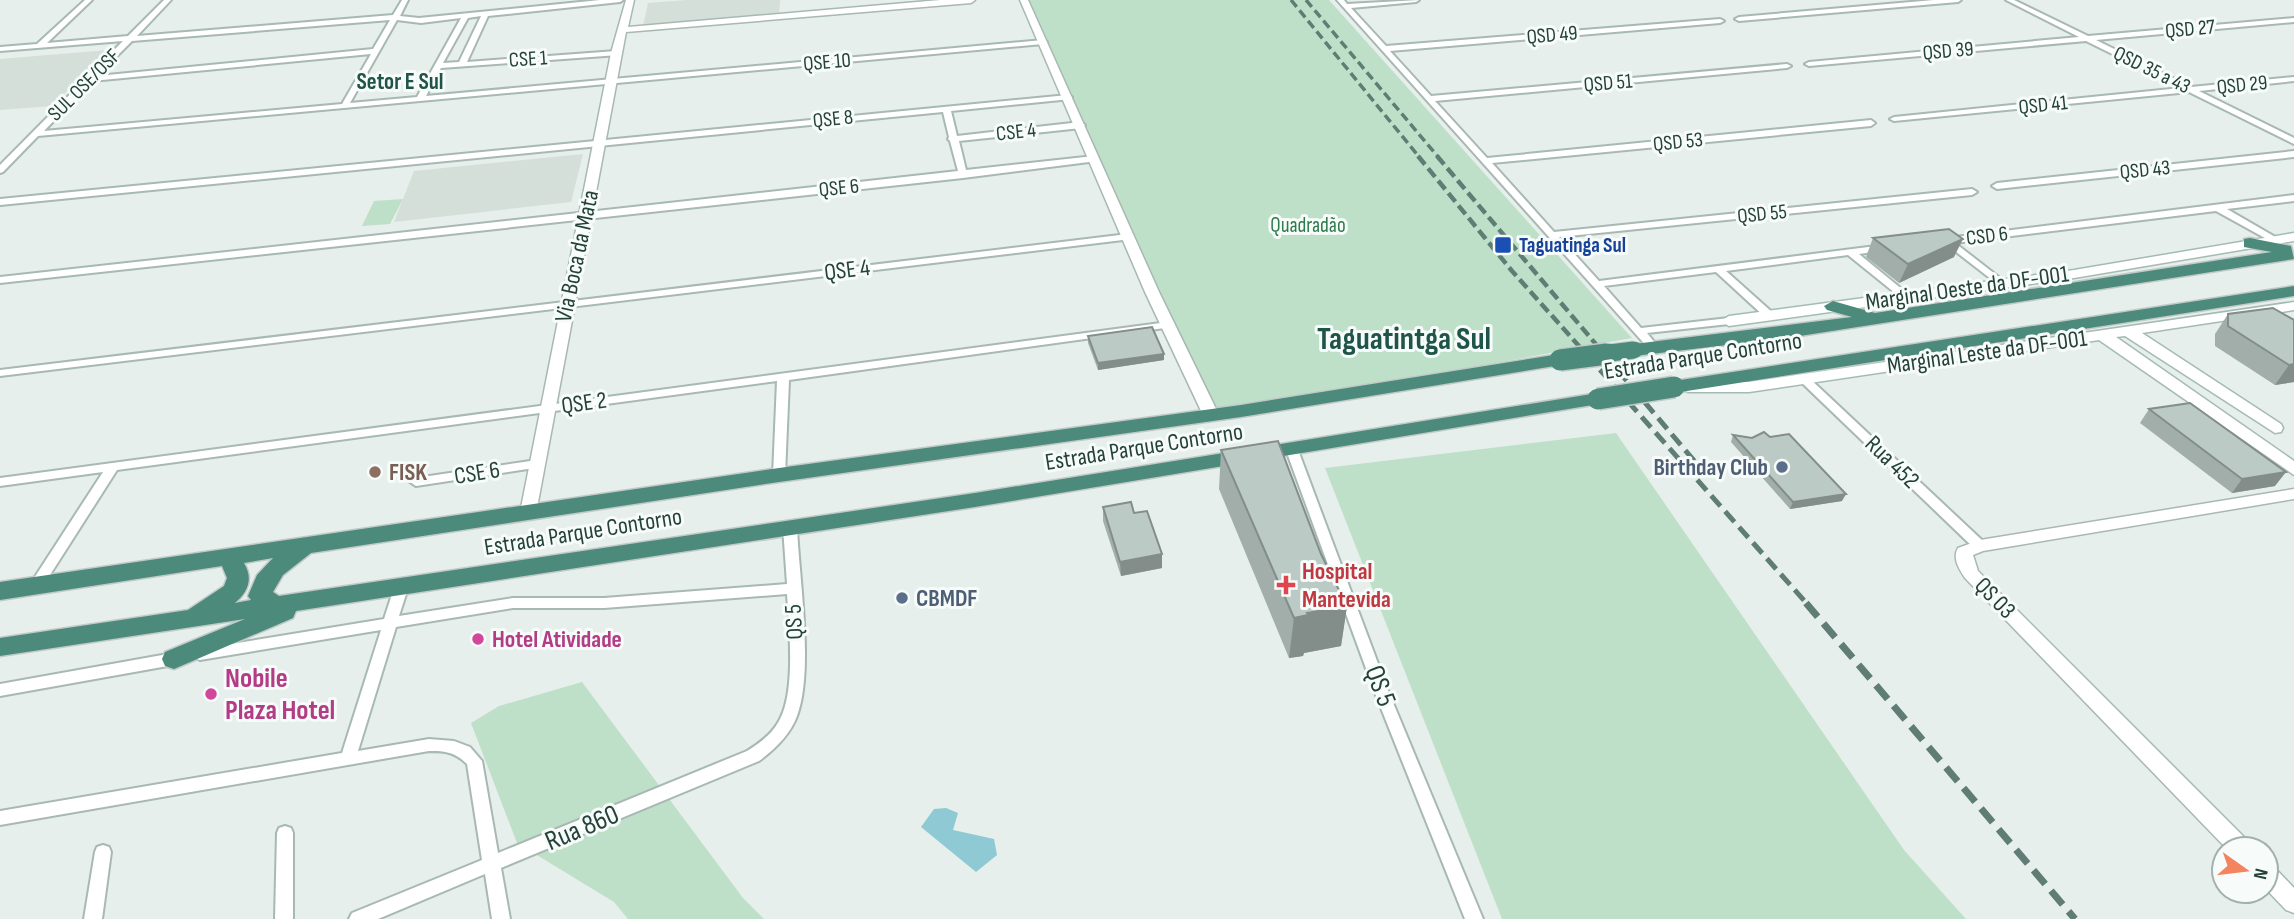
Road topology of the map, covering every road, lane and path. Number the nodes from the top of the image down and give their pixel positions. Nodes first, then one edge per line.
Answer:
1 (89, 0) edge
2 (168, 0) edge
3 (405, 0) edge
4 (620, 0) edge
5 (630, 0) edge
6 (971, 0) edge
7 (1024, 0) edge
8 (1416, 0) edge
9 (1958, 0) edge
10 (2009, 0) edge
11 (1343, 3) edge
12 (485, 15) junction
13 (465, 17) junction
14 (1739, 19) dead end
15 (394, 20) junction
16 (2294, 20) edge
17 (421, 21) joint
18 (1720, 21) dead end
19 (622, 30) junction
20 (2087, 38) junction
21 (129, 39) junction
22 (1043, 42) junction
23 (40, 45) junction
24 (0, 49) edge
25 (1383, 49) junction
26 (375, 51) junction
27 (617, 51) junction
28 (463, 62) junction
29 (442, 63) junction
30 (1809, 64) dead end
31 (1787, 66) dead end
32 (89, 79) junction
33 (2294, 79) edge
34 (612, 81) junction
35 (2191, 90) junction
36 (421, 97) junction
37 (1068, 97) junction
38 (1429, 99) junction
39 (345, 105) junction
40 (946, 108) junction
41 (1895, 120) dead end
42 (1871, 123) dead end
43 (1081, 125) junction
44 (36, 134) junction
45 (952, 139) junction
46 (2294, 141) edge
47 (599, 143) junction
48 (2294, 154) edge
49 (1094, 159) junction
50 (1485, 161) junction
51 (0, 170) edge
52 (963, 175) junction
53 (1997, 186) dead end
54 (1972, 192) dead end
55 (2294, 198) edge
56 (0, 202) edge
57 (2218, 208) junction
58 (584, 216) junction
59 (1552, 235) junction
60 (1128, 237) junction
61 (2294, 237) edge
62 (2273, 240) junction
63 (1947, 241) junction
64 (1934, 242) edge
65 (2250, 243) junction
66 (1892, 247) edge
67 (1851, 253) junction
68 (2294, 253) edge
69 (1718, 269) junction
70 (0, 280) edge
71 (2000, 283) junction
72 (1597, 284) junction
73 (1948, 289) junction
74 (2294, 291) edge
75 (1904, 295) junction
76 (566, 305) junction
77 (2206, 305) junction
78 (1833, 306) junction
79 (2294, 306) edge
80 (1936, 307) junction
81 (2242, 314) junction
82 (1769, 315) junction
83 (1876, 317) junction
84 (1729, 321) junction
85 (1168, 325) junction
86 (1809, 329) junction
87 (2130, 332) junction
88 (1765, 335) junction
89 (2104, 336) junction
90 (1636, 341) junction
91 (1718, 341) junction
92 (1942, 345) junction
93 (1976, 354) junction
94 (1841, 360) junction
95 (0, 373) edge
96 (1800, 373) junction
97 (783, 377) junction
98 (2194, 377) junction
99 (2169, 380) junction
100 (548, 408) junction
101 (1211, 415) junction
102 (2294, 426) edge
103 (2276, 428) junction
104 (2249, 435) junction
105 (1292, 450) junction
106 (537, 464) junction
107 (113, 467) junction
108 (2294, 469) edge
109 (779, 475) junction
110 (416, 482) dead end
111 (0, 483) edge
112 (2294, 494) edge
113 (528, 513) junction
114 (790, 527) junction
115 (1980, 546) junction
116 (306, 547) junction
117 (229, 558) junction
118 (36, 586) junction
119 (401, 588) junction
120 (792, 589) junction
121 (0, 591) edge
122 (307, 601) junction
123 (277, 606) junction
124 (191, 618) junction
125 (388, 622) junction
126 (0, 647) edge
127 (174, 659) junction
128 (0, 690) edge
129 (790, 716) joint
130 (348, 758) junction
131 (0, 818) edge
132 (285, 833) dead end
133 (2227, 835) edge
134 (103, 852) dead end
135 (491, 866) junction
136 (2280, 888) edge
137 (2294, 903) edge
138 (93, 919) edge
139 (284, 919) edge
140 (358, 919) edge
141 (502, 919) edge
142 (1474, 919) edge

1 - 23 street
2 - 21 street, SUL OSE/OSF
3 - 15 street
4 - 12 street
5 - 19 street, Via Boca da Mata
6 - 19 street
7 - 22 street
8 - 11 street
9 - 14 street
10 - 20 street, QSD 35 a 43
11 - 25 street
12 - 13 street
12 - 28 street
13 - 17 street
13 - 29 street
15 - 17 street
15 - 21 street
15 - 26 street
16 - 20 street, QSD 27
18 - 25 street, QSD 49
19 - 27 street, Via Boca da Mata
20 - 30 street, QSD 39
20 - 35 street, QSD 35 a 43
21 - 23 street
21 - 32 street, SUL OSE/OSF
22 - 34 street, QSE 10
22 - 37 street
23 - 24 street
25 - 38 street
26 - 32 street
26 - 39 street
27 - 28 street, CSE 1
27 - 34 street, Via Boca da Mata
28 - 29 street, CSE 1
29 - 36 street
31 - 38 street, QSD 51
32 - 44 street, SUL OSE/OSF
33 - 35 street, QSD 29
34 - 36 street
34 - 47 street, Via Boca da Mata
35 - 41 street, QSD 41
35 - 46 street, QSD 35 a 43
36 - 39 street
37 - 40 street, QSE 8
37 - 43 street
38 - 50 street
39 - 44 street
40 - 45 street
40 - 47 street, QSE 8
42 - 50 street, QSD 53
43 - 45 street, CSE 4
43 - 49 street
44 - 51 street, SUL OSE/OSF
45 - 52 street
47 - 56 street, QSE 8
47 - 58 street, Via Boca da Mata
48 - 53 street, QSD 43
49 - 52 street, QSE 6
49 - 60 street
50 - 59 street
52 - 58 street, QSE 6
54 - 59 street, QSD 55
55 - 57 street, CSD 6
57 - 62 street
57 - 63 street, CSD 6
58 - 70 street
58 - 76 street, Via Boca da Mata
59 - 72 street
60 - 76 street, QSE 4
60 - 85 street
61 - 62 main road, Marginal Oeste da DF-001
62 - 65 main road, Marginal Oeste da DF-001
63 - 64 street, CSD 6
63 - 71 street
65 - 68 highway
65 - 71 main road, Marginal Oeste da DF-001
66 - 67 street
67 - 69 street
67 - 75 street
68 - 80 highway, Estrada Parque Contorno
69 - 72 street
69 - 82 street
71 - 73 main road, Marginal Oeste da DF-001
72 - 90 street
73 - 75 main road, Marginal Oeste da DF-001
73 - 80 highway
74 - 77 highway, Estrada Parque Contorno
75 - 78 main road, Marginal Oeste da DF-001
76 - 95 street, QSE 4
76 - 100 street, Via Boca da Mata
77 - 81 highway
77 - 92 highway, Estrada Parque Contorno
78 - 82 main road, Marginal Oeste da DF-001
78 - 83 highway
79 - 81 main road, Marginal Leste da DF-001
80 - 83 highway, Estrada Parque Contorno
81 - 87 main road, Marginal Leste da DF-001
82 - 84 main road, Marginal Oeste da DF-001
83 - 86 highway, Estrada Parque Contorno
84 - 90 street, Marginal Oeste da DF-001
84 - 91 highway
85 - 97 street, QSE 2
85 - 101 street
86 - 88 highway, Estrada Parque Contorno
86 - 94 highway
87 - 89 main road, Marginal Leste da DF-001
87 - 98 main road
88 - 91 highway, Estrada Parque Contorno
88 - 96 highway
89 - 93 main road, Marginal Leste da DF-001
89 - 99 main road
90 - 91 highway, Estrada Parque Contorno
90 - 101 highway, Estrada Parque Contorno, bridge
92 - 93 highway
92 - 94 highway, Estrada Parque Contorno
93 - 96 main road, Marginal Leste da DF-001
94 - 96 highway, Estrada Parque Contorno
96 - 105 highway, Estrada Parque Contorno, bridge
96 - 115 street, Rua 452
97 - 100 street, QSE 2
97 - 109 street
98 - 99 main road
98 - 103 main road
99 - 104 main road
100 - 106 street, Via Boca da Mata
100 - 107 street, QSE 2
101 - 109 highway, Estrada Parque Contorno
102 - 103 main road
103 - 104 main road
104 - 108 main road
105 - 114 highway, Estrada Parque Contorno
105 - 142 street, QS 5
106 - 110 street, CSE 6
106 - 113 street, Via Boca da Mata
107 - 111 street, QSE 2
107 - 118 street
109 - 113 highway, Estrada Parque Contorno
112 - 115 street, QS 03
113 - 116 highway, Estrada Parque Contorno
114 - 119 highway, Estrada Parque Contorno
114 - 120 street, QS 5
115 - 133 street, QS 03
116 - 117 highway, Estrada Parque Contorno
116 - 123 highway
117 - 118 highway, Estrada Parque Contorno
117 - 124 highway
118 - 121 highway, Estrada Parque Contorno
119 - 122 highway, Estrada Parque Contorno
119 - 125 street
120 - 125 street
120 - 129 street, QS 5
122 - 123 highway, Estrada Parque Contorno
122 - 127 highway
123 - 124 highway, Estrada Parque Contorno
124 - 126 highway, Estrada Parque Contorno
125 - 127 street
125 - 130 street
127 - 128 street
129 - 135 street, Rua 860
130 - 131 street
130 - 135 street
132 - 139 street
134 - 138 street
135 - 140 street, Rua 860
135 - 141 street
136 - 137 street

